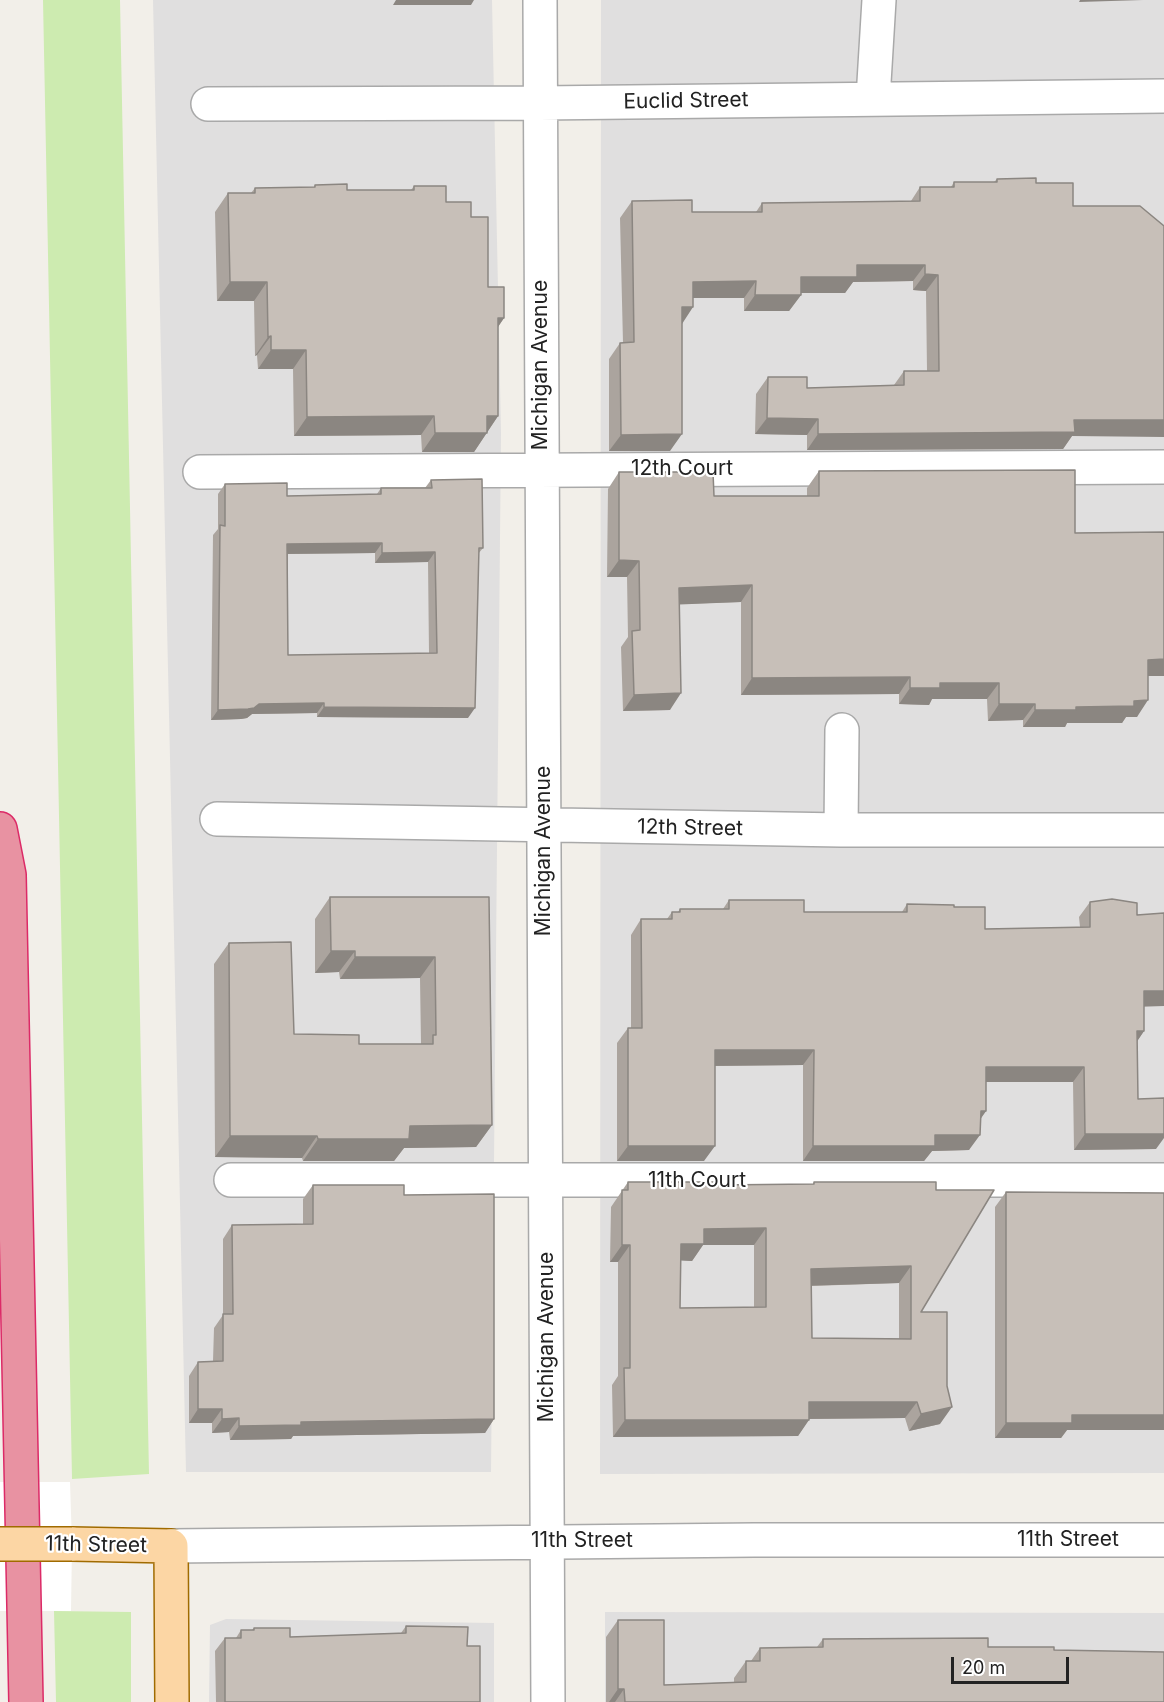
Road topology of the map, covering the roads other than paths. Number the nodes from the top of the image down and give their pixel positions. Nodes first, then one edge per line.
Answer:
1 (540, 0) edge
2 (879, 0) edge
3 (1164, 96) edge
4 (873, 99) junction
5 (540, 103) junction
6 (208, 104) dead end
7 (1164, 467) edge
8 (541, 470) junction
9 (200, 472) dead end
10 (842, 730) dead end
11 (217, 819) dead end
12 (543, 826) junction
13 (0, 829) edge
14 (841, 830) junction
15 (1164, 830) edge
16 (231, 1180) edge
17 (1164, 1180) edge
18 (546, 1181) junction
19 (1164, 1540) edge
20 (547, 1542) junction
21 (0, 1544) edge
22 (171, 1546) junction
23 (26, 1702) edge
24 (172, 1702) edge
25 (548, 1702) edge

1 - 5 street, Michigan Avenue
2 - 4 street
3 - 4 street, Euclid Street
4 - 5 street, Euclid Street
5 - 6 street, Euclid Street
5 - 8 street, Michigan Avenue
7 - 8 street, 12th Court
8 - 9 street, 12th Court
8 - 12 street, Michigan Avenue
10 - 14 street
11 - 12 street, 12th Street
12 - 14 street, 12th Street
12 - 18 street, Michigan Avenue
13 - 23 highway
14 - 15 street, 12th Street
16 - 18 street, 11th Court
17 - 18 street, 11th Court
18 - 20 street, Michigan Avenue
19 - 20 street, 11th Street
20 - 22 street, 11th Street
20 - 25 street, Michigan Avenue
21 - 22 main road, 11th Street, bridge
22 - 24 main road

